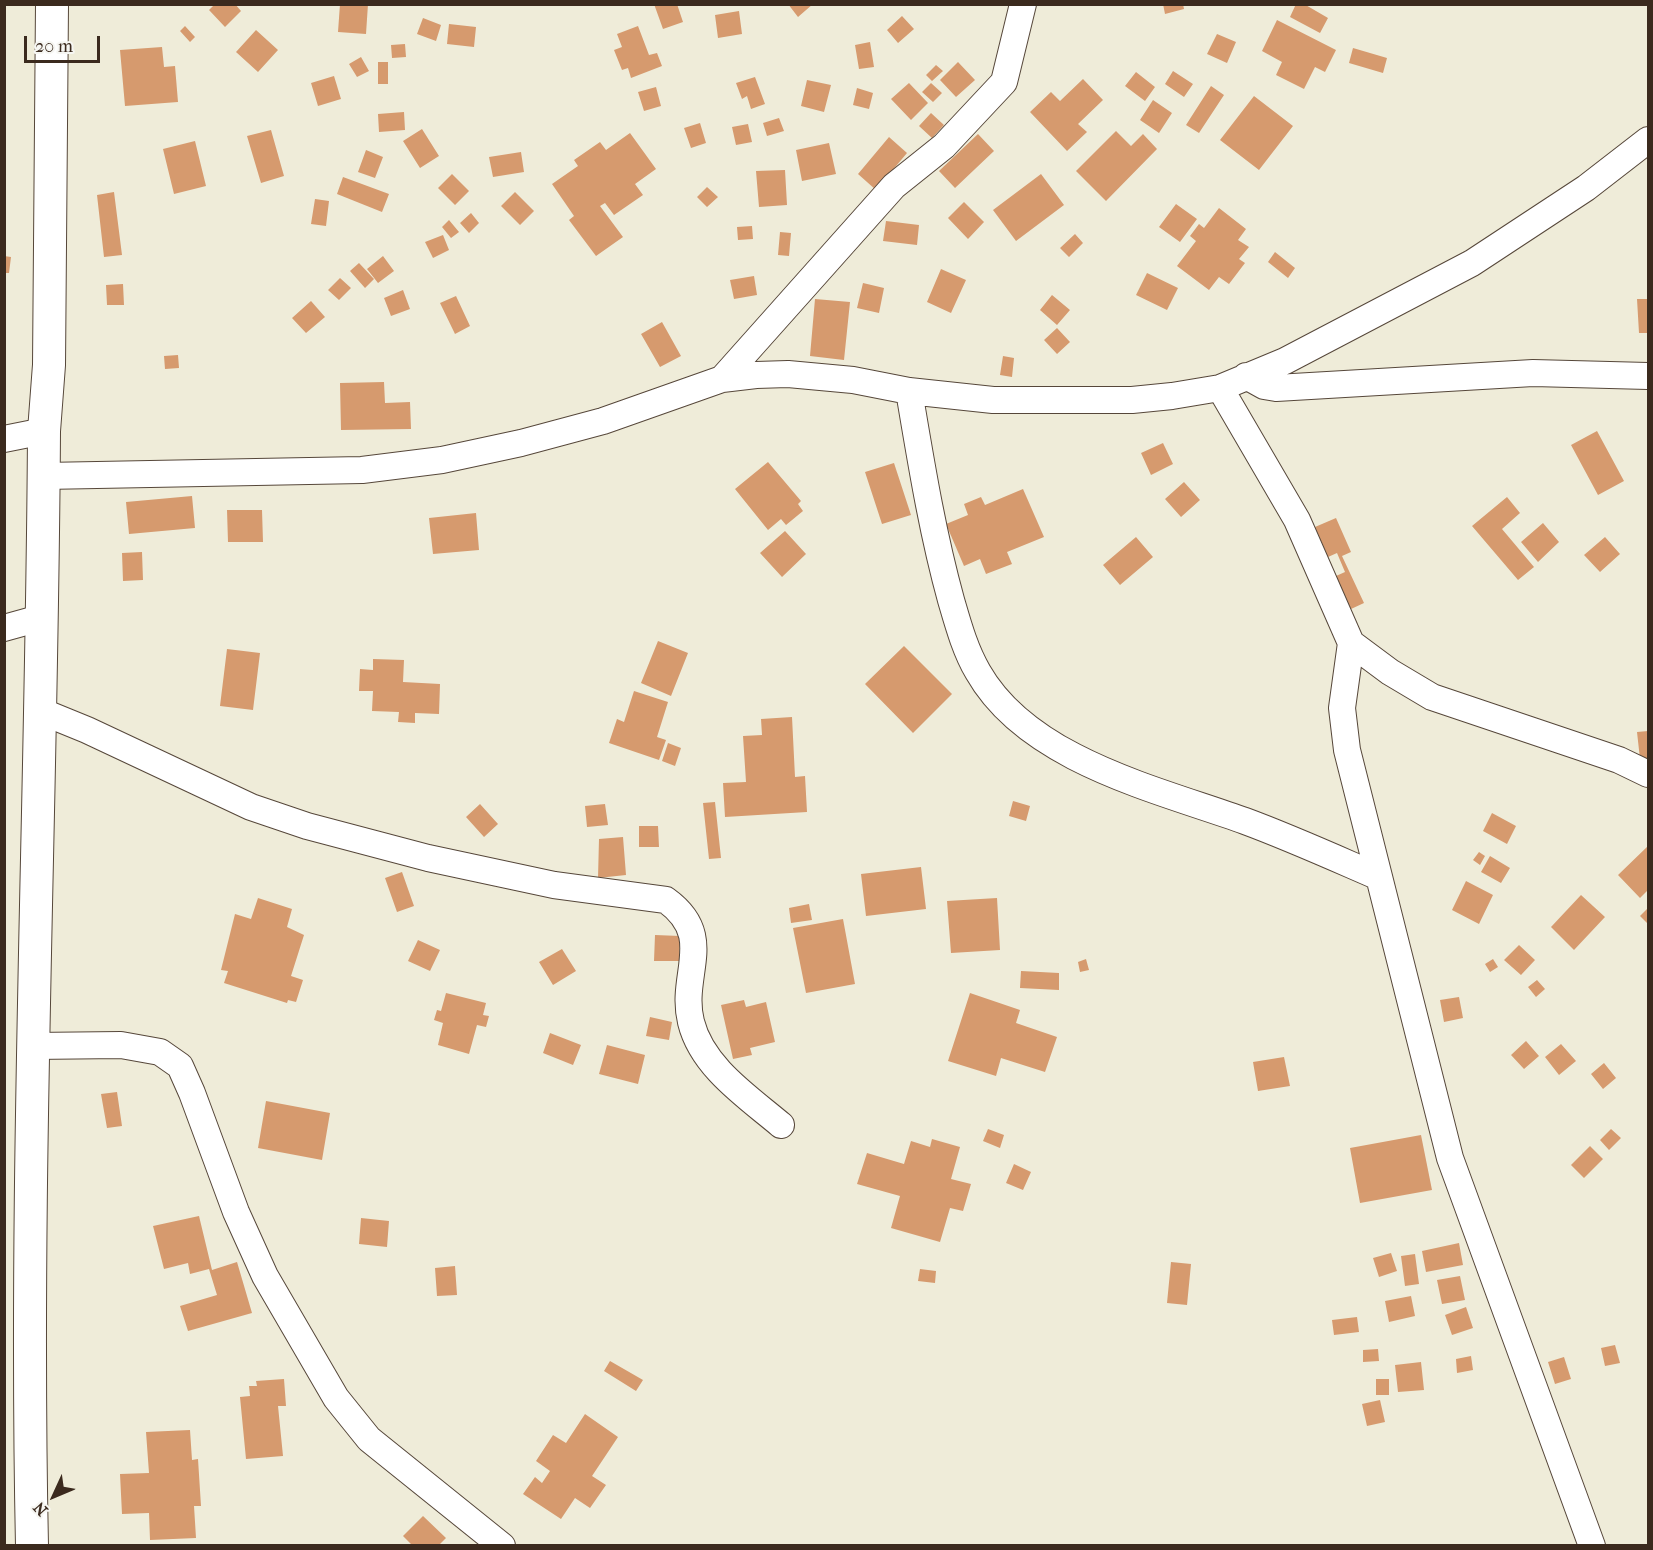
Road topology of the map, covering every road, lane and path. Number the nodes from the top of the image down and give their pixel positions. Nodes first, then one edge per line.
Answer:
1 (52, 4) edge
2 (1023, 4) edge
3 (1648, 140) edge
4 (1246, 376) junction
5 (1648, 376) edge
6 (722, 379) junction
7 (1220, 388) junction
8 (909, 391) junction
9 (44, 431) junction
10 (4, 439) edge
11 (44, 476) junction
12 (40, 618) junction
13 (4, 628) edge
14 (1351, 643) junction
15 (38, 710) junction
16 (1648, 774) edge
17 (1379, 877) junction
18 (32, 1046) junction
19 (781, 1125) dead end
20 (32, 1545) edge
21 (502, 1545) edge
22 (1592, 1545) edge

1 - 9 main road
2 - 6 street
3 - 4 street
4 - 5 street
4 - 7 street
6 - 8 street
6 - 11 street
7 - 8 street
7 - 14 street
8 - 17 street
9 - 10 street
9 - 11 main road
11 - 12 main road
12 - 13 street
12 - 15 main road
14 - 16 street
14 - 17 street
15 - 18 main road
15 - 19 street
17 - 22 street
18 - 20 main road
18 - 21 street

